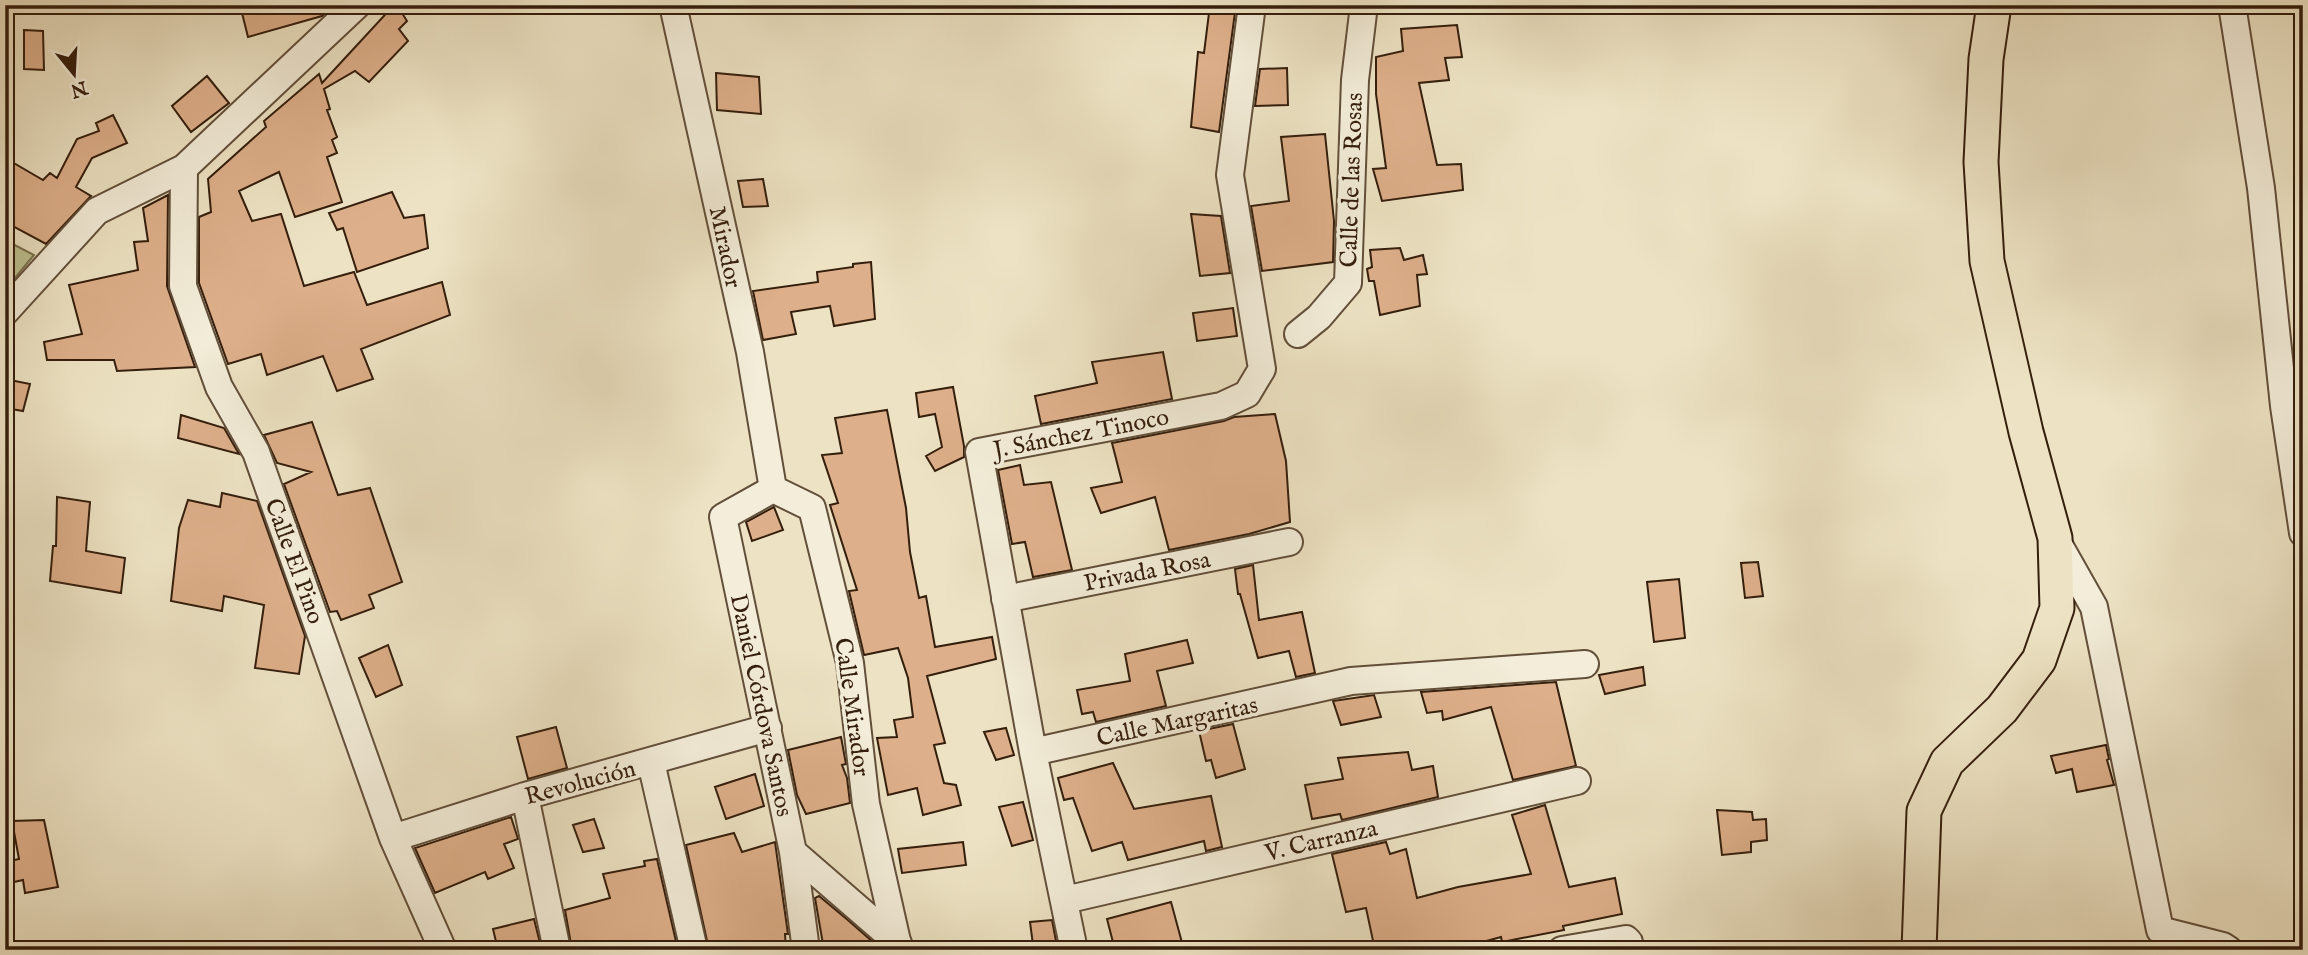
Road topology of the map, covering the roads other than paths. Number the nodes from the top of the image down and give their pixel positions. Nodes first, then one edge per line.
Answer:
1 (357, 5) edge
2 (673, 5) edge
3 (1252, 5) edge
4 (1364, 5) edge
5 (1994, 5) edge
6 (2232, 5) edge
7 (184, 168) junction
8 (5, 312) edge
9 (1298, 334) dead end
10 (774, 489) junction
11 (2303, 533) edge
12 (2055, 538) junction
13 (1289, 542) dead end
14 (1005, 599) junction
15 (1585, 664) dead end
16 (768, 727) junction
17 (1033, 752) junction
18 (651, 762) junction
19 (1577, 781) dead end
20 (524, 796) junction
21 (393, 838) junction
22 (793, 852) junction
23 (1065, 900) junction
24 (1624, 944) edge
25 (898, 946) edge
26 (443, 950) edge
27 (557, 950) edge
28 (695, 950) edge
29 (806, 950) edge
30 (1074, 950) edge
31 (1562, 950) edge
32 (1919, 950) edge
33 (2229, 950) edge

1 - 7 street
2 - 10 street, Mirador
3 - 14 street, J. Sánchez Tinoco
4 - 9 street, Calle de las Rosas
5 - 12 main road
6 - 11 street
7 - 8 street
7 - 21 street, Calle El Pino
10 - 16 street, Daniel Córdova Santos
10 - 25 street, Calle Mirador
12 - 32 main road
12 - 33 street
13 - 14 street, Privada Rosa
14 - 17 street, J. Sánchez Tinoco
15 - 17 street, Calle Margaritas
16 - 18 street, Revolución
16 - 22 street, Daniel Córdova Santos
17 - 23 street, J. Sánchez Tinoco
18 - 20 street, Revolución
18 - 28 street
19 - 23 street, V. Carranza
20 - 21 street, Revolución
20 - 27 street
21 - 26 street, Calle El Pino
22 - 25 street
22 - 29 street, Daniel Córdova Santos
23 - 30 street, J. Sánchez Tinoco
24 - 31 street

